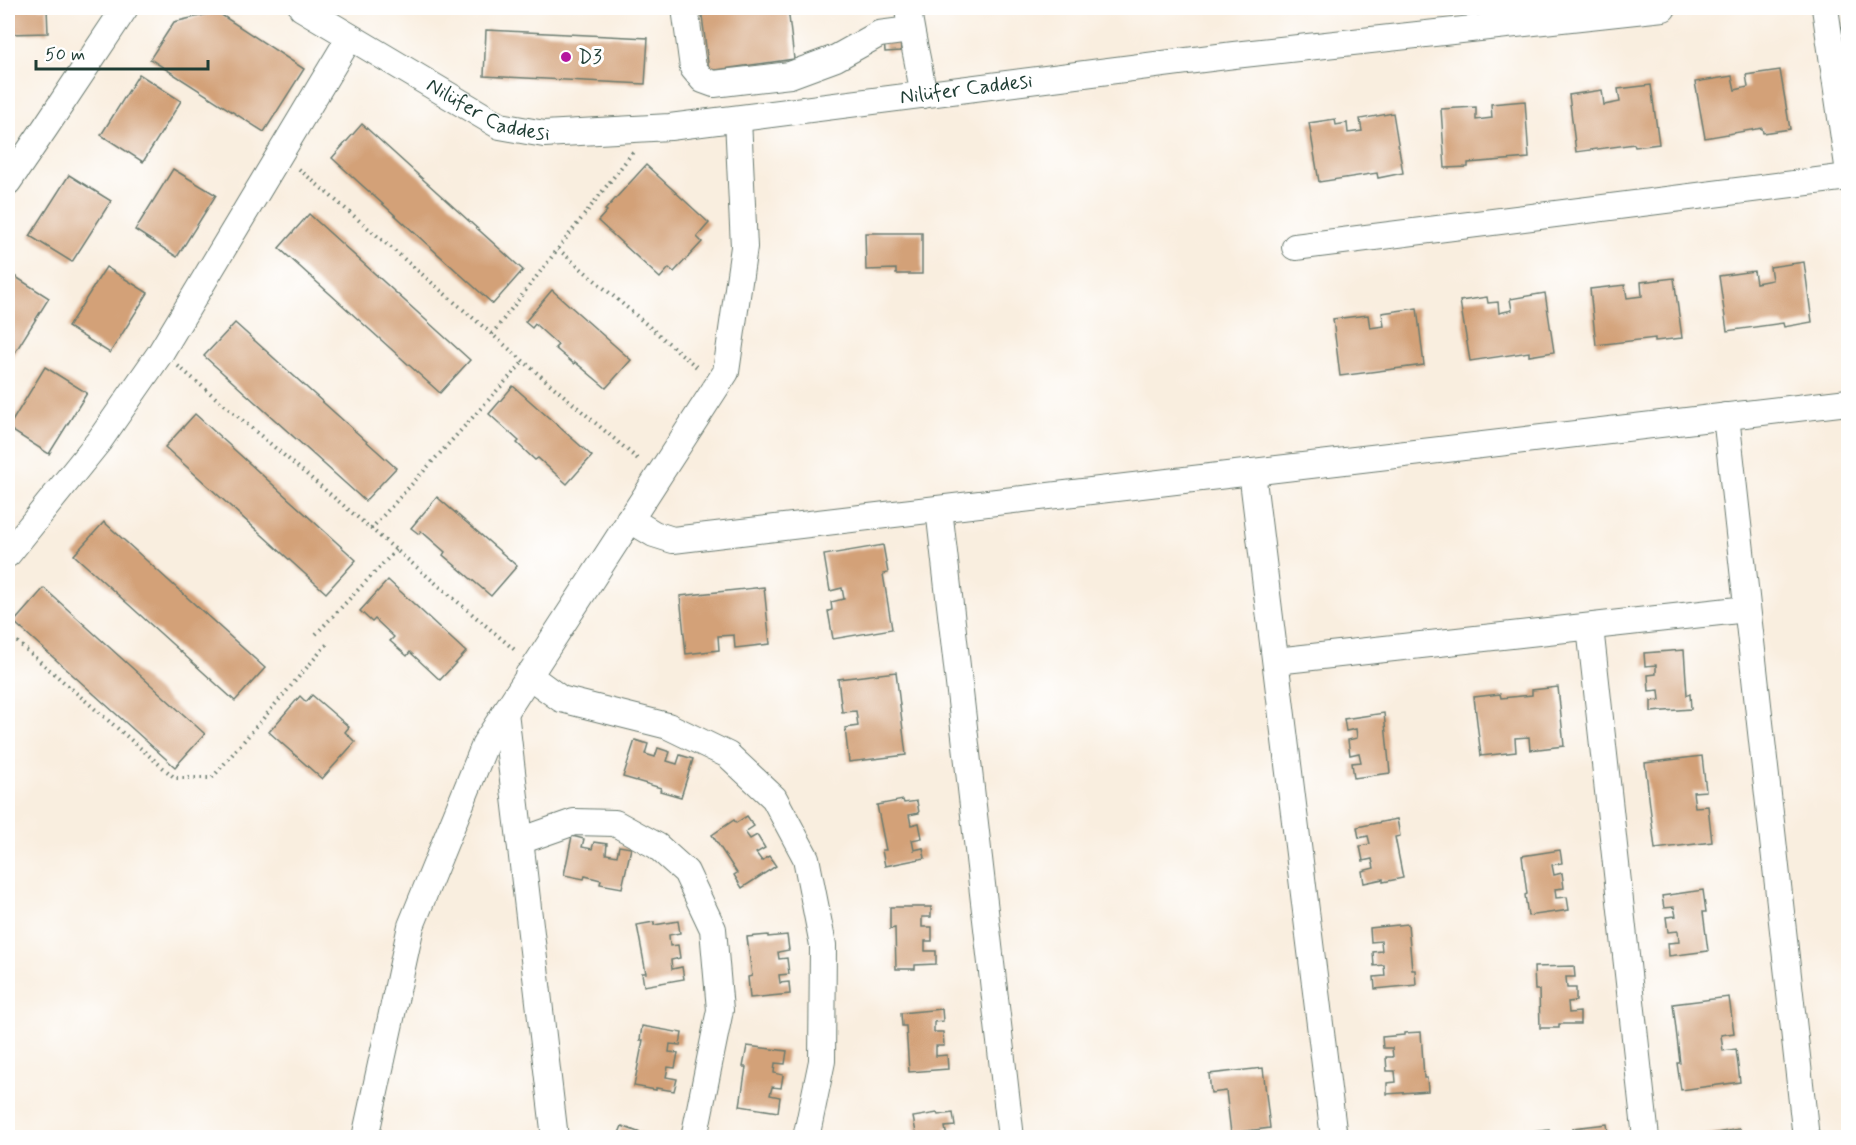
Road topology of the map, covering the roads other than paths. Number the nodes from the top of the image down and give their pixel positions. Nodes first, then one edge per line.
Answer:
1 (125, 8) edge
2 (302, 8) edge
3 (686, 8) edge
4 (1663, 8) edge
5 (1826, 8) edge
6 (909, 19) edge
7 (350, 37) junction
8 (923, 95) junction
9 (738, 118) junction
10 (1848, 166) edge
11 (1848, 177) edge
12 (8, 182) edge
13 (1295, 246) dead end
14 (1848, 402) edge
15 (1726, 417) junction
16 (1252, 472) junction
17 (939, 509) junction
18 (629, 519) junction
19 (8, 554) edge
20 (1747, 609) junction
21 (1590, 627) junction
22 (1276, 661) junction
23 (531, 670) junction
24 (505, 712) junction
25 (520, 841) junction
26 (365, 1137) edge
27 (555, 1137) edge
28 (694, 1137) edge
29 (806, 1137) edge
30 (1011, 1137) edge
31 (1334, 1137) edge
32 (1646, 1137) edge
33 (1806, 1137) edge

1 - 12 street
2 - 7 street, Nilüfer Caddesi
3 - 6 street
4 - 8 street, Nilüfer Caddesi
5 - 10 street
6 - 8 street
7 - 9 street, Nilüfer Caddesi
7 - 19 street
8 - 9 street, Nilüfer Caddesi
9 - 18 street
11 - 13 street
14 - 15 street
15 - 16 street
15 - 20 street
16 - 17 street
16 - 22 street
17 - 18 street
17 - 30 street
18 - 23 street
20 - 21 street
20 - 33 street
21 - 22 street
21 - 32 street
22 - 31 street
23 - 24 street
23 - 29 street
24 - 25 street
24 - 26 street
25 - 27 street
25 - 28 street

